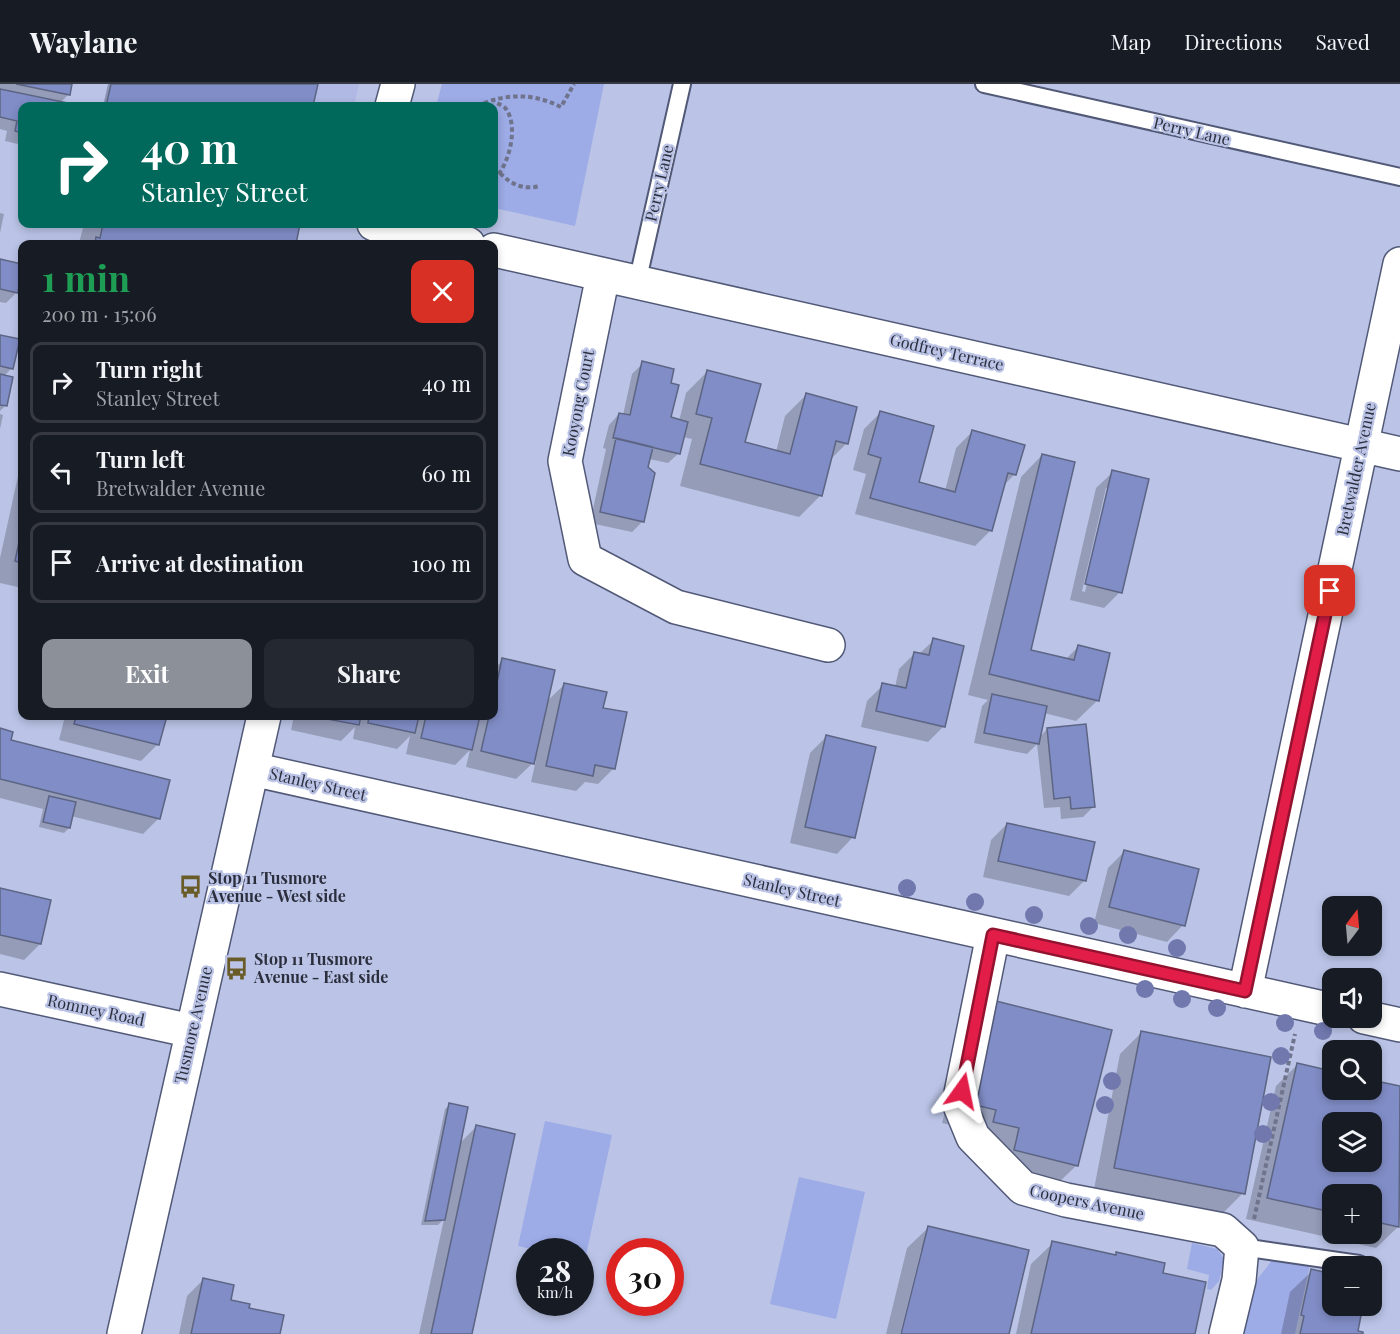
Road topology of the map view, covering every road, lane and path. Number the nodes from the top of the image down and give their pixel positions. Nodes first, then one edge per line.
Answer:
1 (398, 84) edge
2 (574, 84) edge
3 (682, 84) edge
4 (984, 84) edge
5 (393, 102) edge
6 (493, 102) edge
7 (498, 104) edge
8 (501, 173) junction
9 (498, 176) edge
10 (1400, 177) edge
11 (540, 186) dead end
12 (393, 228) edge
13 (449, 240) edge
14 (498, 251) edge
15 (1400, 264) edge
16 (603, 275) junction
17 (637, 283) junction
18 (1361, 446) junction
19 (1400, 454) edge
20 (828, 645) dead end
21 (263, 720) edge
22 (252, 769) junction
23 (993, 935) junction
24 (0, 989) edge
25 (1245, 991) junction
26 (1322, 1008) edge
27 (1382, 1021) edge
28 (1400, 1025) edge
29 (192, 1030) junction
30 (1294, 1034) dead end
31 (1248, 1235) junction
32 (1328, 1256) edge
33 (124, 1334) edge
34 (1226, 1334) edge

1 - 5 street
2 - 6 path
3 - 17 lane, Perry Lane
4 - 10 lane, Perry Lane
7 - 8 path
8 - 9 path
8 - 11 path
12 - 13 street
14 - 16 street, Godfrey Terrace
15 - 18 street, Bretwalder Avenue
16 - 17 street, Godfrey Terrace
16 - 20 street, Kooyong Court
17 - 18 street, Godfrey Terrace
18 - 19 street, Godfrey Terrace
18 - 25 street, Bretwalder Avenue
21 - 22 street, Tusmore Avenue
22 - 23 street, Stanley Street
22 - 29 street, Tusmore Avenue
23 - 25 street, Stanley Street
23 - 31 street, Coopers Avenue
24 - 29 street, Romney Road
25 - 26 street, Stanley Street
27 - 28 street
29 - 33 street, Tusmore Avenue
30 - 31 path
31 - 32 lane, Coopers Avenue
31 - 34 street

